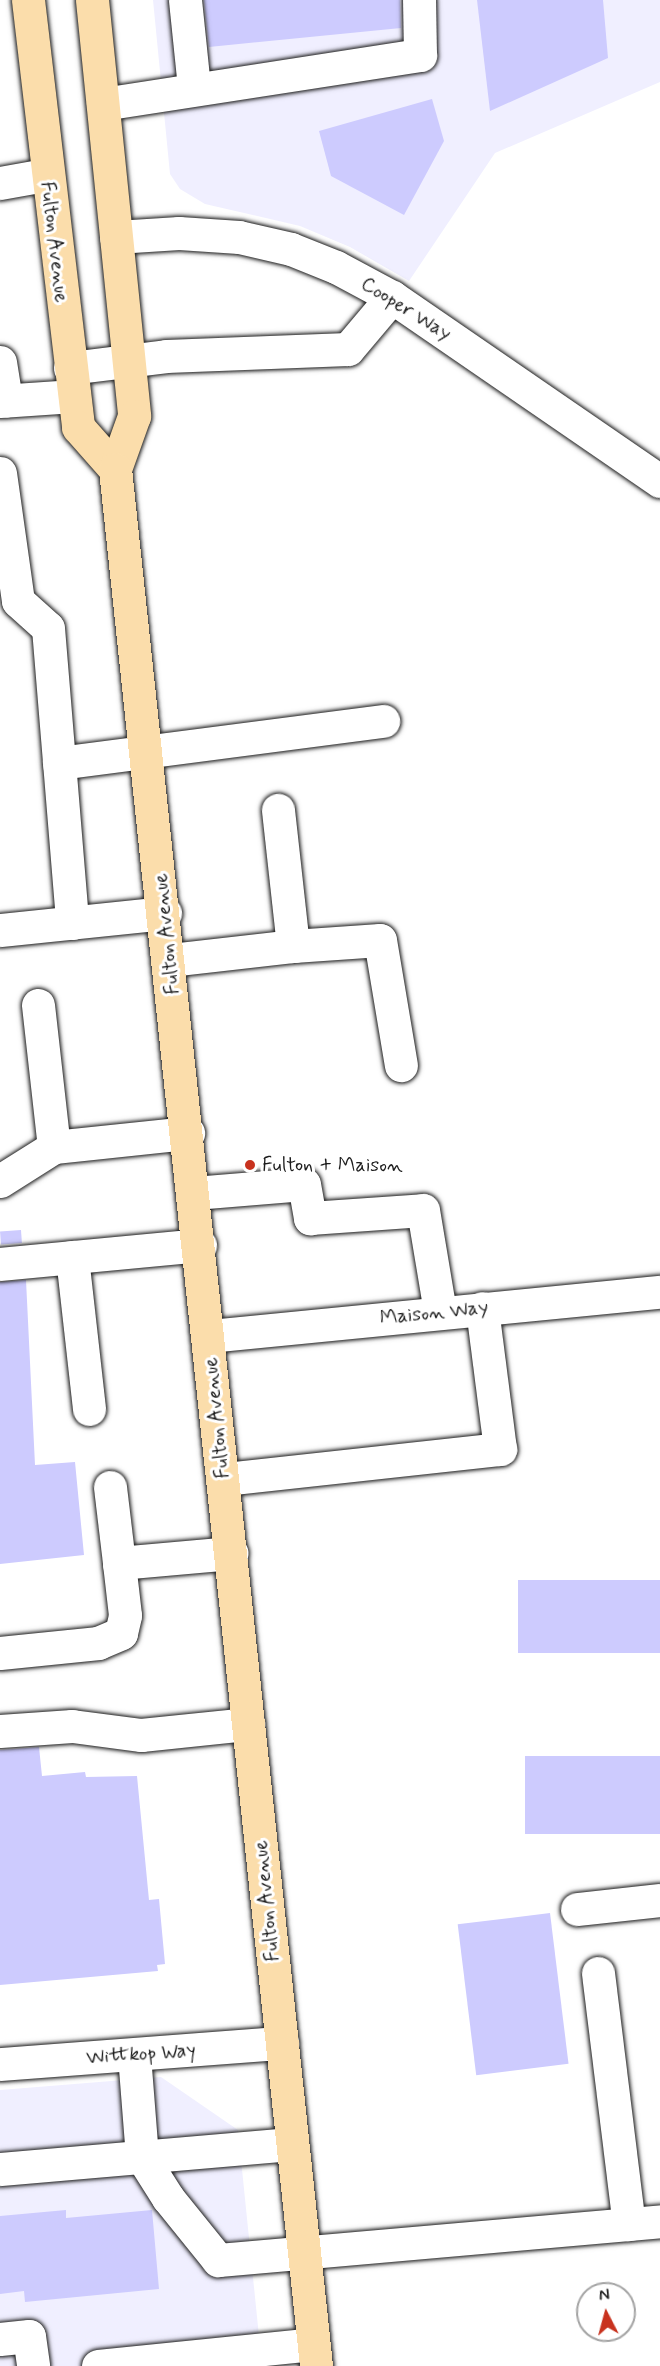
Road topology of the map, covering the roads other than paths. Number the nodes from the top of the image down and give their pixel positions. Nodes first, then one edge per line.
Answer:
1 (28, 0) edge
2 (92, 0) edge
3 (185, 0) edge
4 (419, 0) edge
5 (194, 87) junction
6 (103, 104) junction
7 (45, 176) junction
8 (0, 183) edge
9 (116, 237) junction
10 (392, 297) junction
11 (0, 362) edge
12 (129, 363) junction
13 (72, 382) junction
14 (3, 401) edge
15 (115, 470) junction
16 (0, 472) edge
17 (660, 481) edge
18 (383, 721) dead end
19 (148, 752) junction
20 (59, 763) junction
21 (278, 810) dead end
22 (165, 914) junction
23 (72, 923) junction
24 (0, 930) edge
25 (292, 946) junction
26 (170, 960) junction
27 (38, 1005) dead end
28 (401, 1065) dead end
29 (188, 1133) junction
30 (54, 1147) junction
31 (0, 1181) edge
32 (194, 1193) junction
33 (200, 1245) junction
34 (72, 1257) junction
35 (0, 1264) edge
36 (660, 1292) edge
37 (482, 1308) junction
38 (440, 1312) junction
39 (209, 1336) junction
40 (89, 1408) dead end
41 (224, 1479) junction
42 (111, 1487) dead end
43 (232, 1553) junction
44 (119, 1563) junction
45 (0, 1653) edge
46 (248, 1724) junction
47 (0, 1731) edge
48 (660, 1900) edge
49 (577, 1909) dead end
50 (598, 1973) dead end
51 (282, 2043) junction
52 (134, 2055) junction
53 (0, 2064) edge
54 (292, 2144) junction
55 (142, 2157) junction
56 (0, 2169) edge
57 (645, 2222) edge
58 (304, 2252) junction
59 (0, 2339) edge
60 (314, 2355) edge
61 (189, 2362) edge
62 (33, 2366) edge
63 (98, 2366) edge

1 - 7 main road, Fulton Avenue
2 - 6 main road, Fulton Avenue
3 - 5 street
4 - 5 street
5 - 6 street
6 - 9 main road, Fulton Avenue
7 - 8 street
7 - 13 main road, Fulton Avenue
9 - 10 street, Cooper Way
9 - 12 main road, Fulton Avenue
10 - 12 street
10 - 17 street, Cooper Way
11 - 14 street
12 - 13 street
12 - 15 main road, Fulton Avenue
13 - 14 street
13 - 15 main road, Fulton Avenue
15 - 19 main road, Fulton Avenue
16 - 20 street
18 - 19 street
19 - 20 street
19 - 22 main road, Fulton Avenue
20 - 23 street
21 - 25 street
22 - 23 street
22 - 26 main road, Fulton Avenue
23 - 24 street
25 - 26 street
25 - 28 street
26 - 29 main road, Fulton Avenue
27 - 30 street
29 - 30 street
29 - 32 main road, Fulton Avenue
30 - 31 street
32 - 33 main road, Fulton Avenue
32 - 38 street
33 - 34 street
33 - 39 main road, Fulton Avenue
34 - 35 street
34 - 40 street
36 - 37 street, Maison Way
37 - 38 street, Maison Way
37 - 41 street
38 - 39 street, Maison Way
39 - 41 main road, Fulton Avenue
41 - 43 main road, Fulton Avenue
42 - 44 street
43 - 44 street
43 - 46 main road, Fulton Avenue
44 - 45 street
46 - 47 street
46 - 51 main road, Fulton Avenue
48 - 49 street
50 - 57 street
51 - 52 street, Wittkop Way
51 - 54 main road, Fulton Avenue
52 - 53 street, Wittkop Way
52 - 55 street
54 - 55 street
54 - 58 main road, Fulton Avenue
55 - 56 street
55 - 58 street
57 - 58 street
58 - 60 main road, Fulton Avenue
59 - 62 street
60 - 61 street
61 - 63 street

